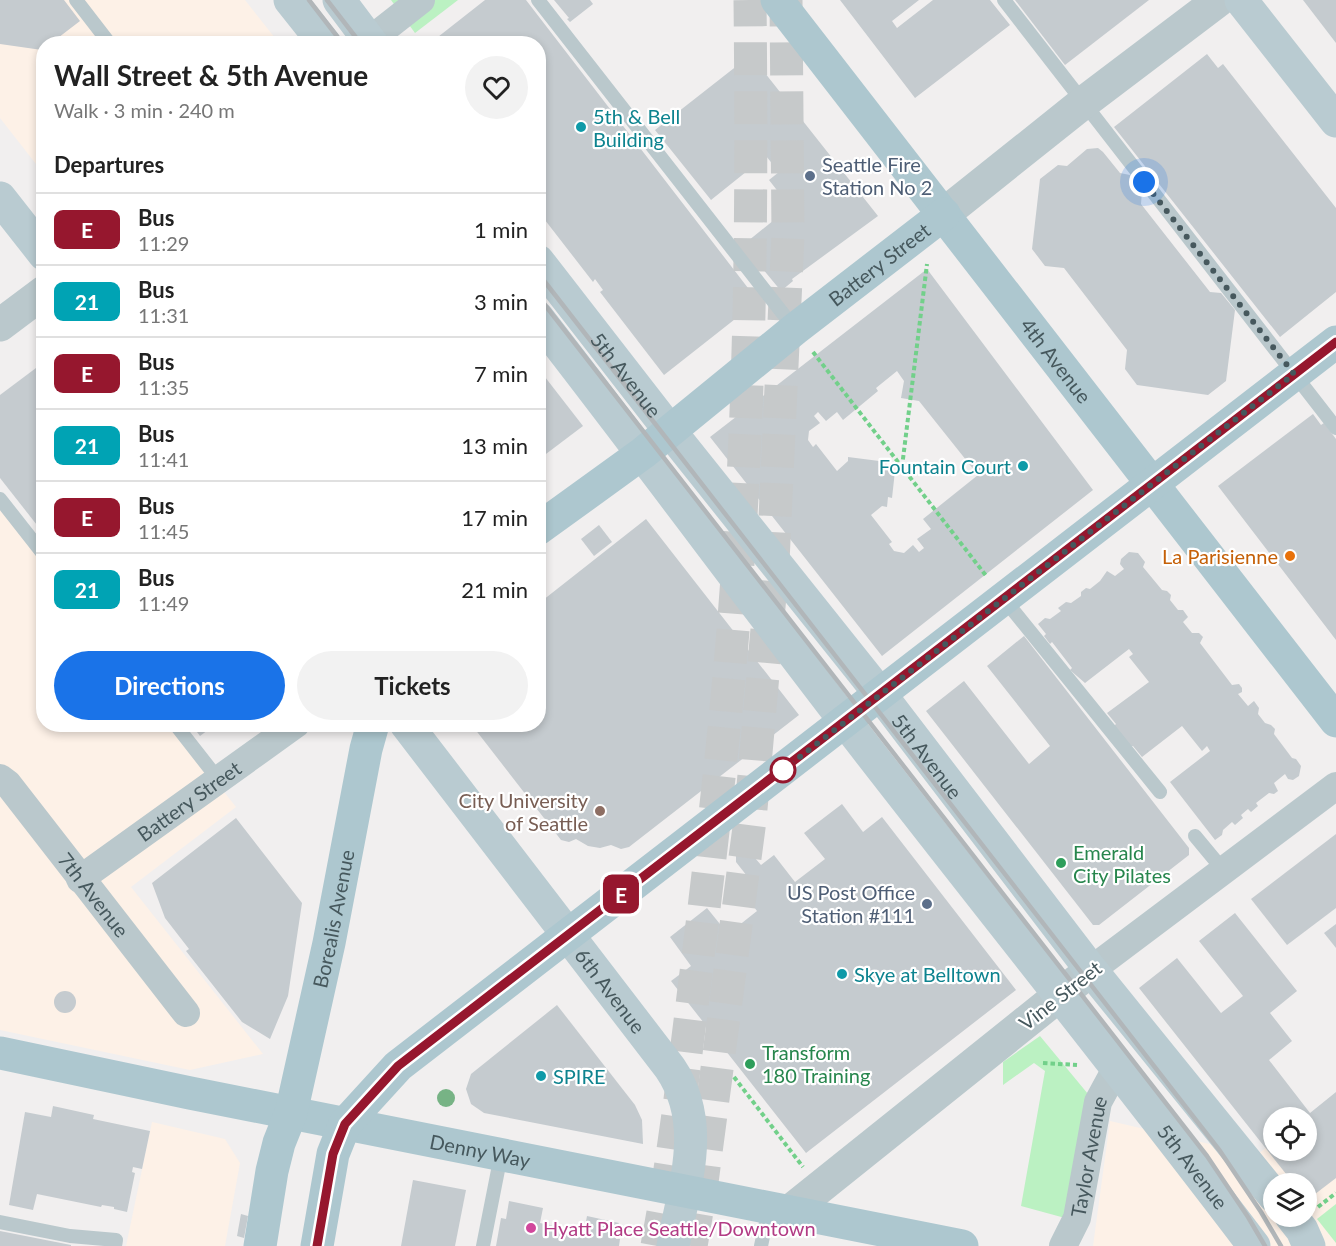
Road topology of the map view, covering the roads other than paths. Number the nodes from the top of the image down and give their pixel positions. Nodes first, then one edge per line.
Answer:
1 (76, 0) edge
2 (290, 0) edge
3 (339, 0) edge
4 (421, 0) edge
5 (538, 0) edge
6 (777, 0) edge
7 (1004, 0) edge
8 (1218, 0) edge
9 (1241, 0) edge
10 (104, 36) edge
11 (319, 36) edge
12 (365, 36) edge
13 (376, 36) edge
14 (1092, 115) junction
15 (1336, 121) edge
16 (0, 198) edge
17 (944, 214) junction
18 (36, 244) edge
19 (546, 271) edge
20 (36, 298) edge
21 (0, 325) edge
22 (546, 328) edge
23 (804, 340) junction
24 (1336, 342) edge
25 (1294, 374) junction
26 (1336, 428) edge
27 (670, 431) junction
28 (643, 453) junction
29 (1153, 483) junction
30 (0, 499) edge
31 (546, 523) edge
32 (36, 545) edge
33 (996, 588) junction
34 (879, 694) junction
35 (845, 721) junction
36 (1336, 721) edge
37 (181, 732) edge
38 (285, 732) edge
39 (371, 732) edge
40 (412, 732) edge
41 (0, 778) edge
42 (218, 779) junction
43 (1336, 786) edge
44 (1160, 792) dead end
45 (1195, 836) dead end
46 (1224, 871) junction
47 (80, 879) junction
48 (568, 935) junction
49 (1092, 970) junction
50 (1059, 996) junction
51 (186, 1013) dead end
52 (0, 1053) edge
53 (1117, 1067) junction
54 (291, 1113) junction
55 (345, 1124) junction
56 (501, 1155) junction
57 (1263, 1182) edge
58 (683, 1191) junction
59 (779, 1210) junction
60 (0, 1222) edge
61 (1302, 1227) edge
62 (115, 1246) edge
63 (260, 1246) edge
64 (317, 1246) edge
65 (483, 1246) edge
66 (673, 1246) edge
67 (761, 1246) edge
68 (962, 1246) edge
69 (1063, 1246) edge
70 (1254, 1246) edge
71 (1309, 1246) edge

1 - 10 lane
2 - 11 main road
3 - 12 main road
4 - 13 street
5 - 23 lane
6 - 17 main road, 4th Avenue
7 - 14 lane
8 - 14 street, Battery Street
9 - 15 main road
14 - 17 street, Battery Street
14 - 25 lane
16 - 18 main road
17 - 23 main road, Battery Street
17 - 29 main road, 4th Avenue
19 - 27 main road, 5th Avenue
20 - 21 street
22 - 28 main road, 5th Avenue
23 - 27 main road, Battery Street
24 - 25 main road
25 - 26 lane
25 - 29 main road
27 - 28 main road, Battery Street
27 - 34 main road, 5th Avenue
28 - 31 main road, Battery Street
28 - 35 main road, 5th Avenue
29 - 33 main road
29 - 36 main road, 4th Avenue
30 - 32 lane
33 - 34 main road
33 - 44 lane
34 - 35 main road
34 - 49 main road, 5th Avenue
35 - 48 main road
35 - 50 main road, 5th Avenue
37 - 42 lane
38 - 42 street, Battery Street
39 - 54 main road, Borealis Avenue
40 - 48 main road, 6th Avenue
41 - 47 street, 7th Avenue
42 - 47 street, Battery Street
43 - 46 street, Vine Street
45 - 46 lane
46 - 49 street, Vine Street
47 - 51 street, 7th Avenue
48 - 55 main road
48 - 58 main road, 6th Avenue
49 - 50 street, Vine Street
49 - 57 main road, 5th Avenue
50 - 53 main road, 5th Avenue
50 - 59 street, Vine Street
52 - 54 main road, Denny Way
53 - 69 street, Taylor Avenue
53 - 70 main road, 5th Avenue
54 - 55 main road, Denny Way
54 - 63 main road, Borealis Avenue
55 - 56 main road, Denny Way
55 - 64 main road
56 - 58 main road, Denny Way
56 - 65 lane
58 - 59 main road, Denny Way
58 - 66 main road, 6th Avenue
59 - 67 lane
59 - 68 main road, Denny Way
60 - 62 lane
61 - 71 main road

